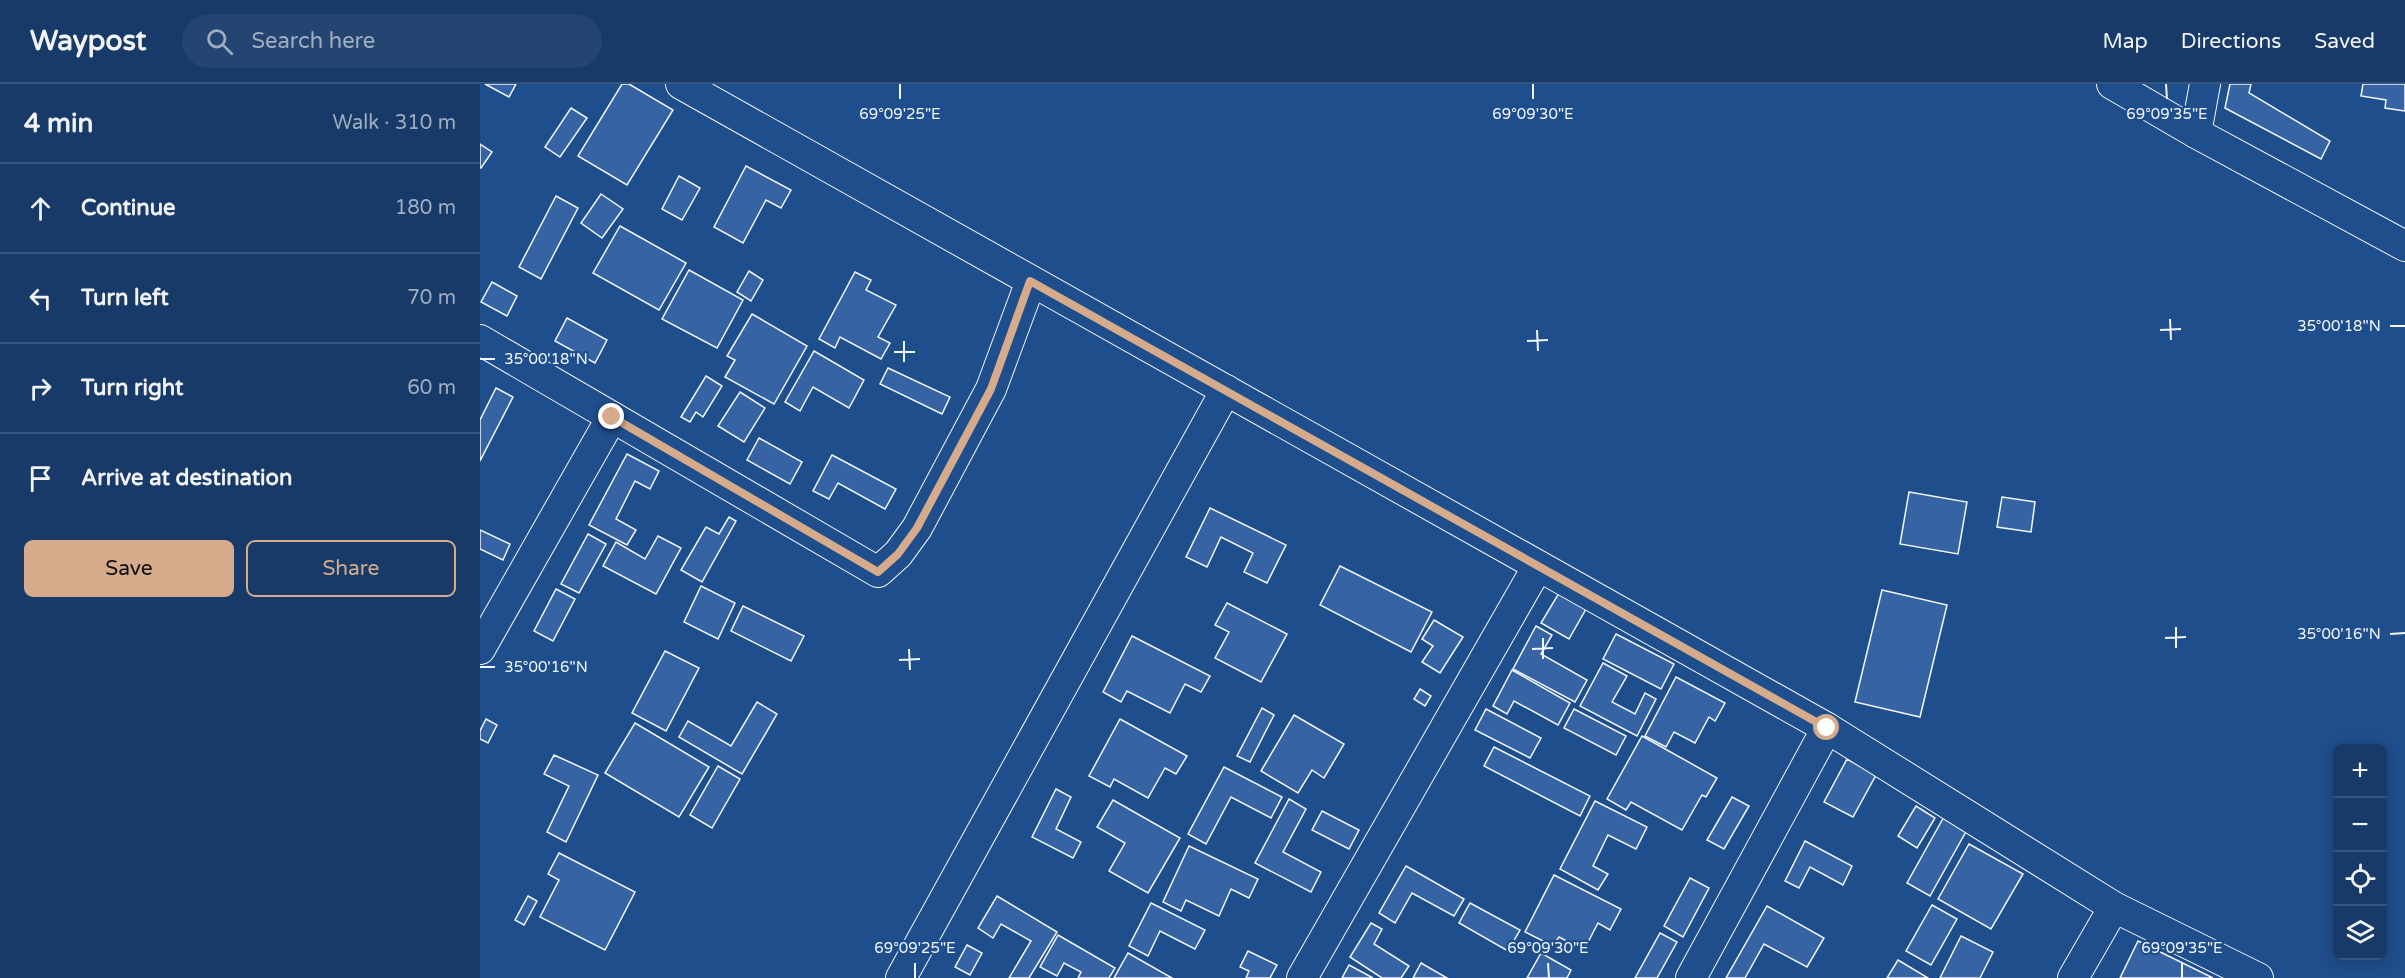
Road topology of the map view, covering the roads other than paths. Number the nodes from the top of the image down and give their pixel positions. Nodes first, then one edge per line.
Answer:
1 (681, 84) edge
2 (2112, 84) edge
3 (2205, 84) edge
4 (2196, 133) junction
5 (2405, 246) edge
6 (1030, 281) junction
7 (480, 340) edge
8 (1226, 390) junction
9 (612, 417) junction
10 (1538, 566) junction
11 (480, 649) edge
12 (1827, 728) junction
13 (2114, 907) junction
14 (901, 978) edge
15 (1302, 978) edge
16 (1691, 978) edge
17 (2073, 978) edge
18 (2258, 978) edge

1 - 6 street
2 - 4 street
3 - 4 street
4 - 5 street
6 - 8 street
6 - 9 street
7 - 9 street
8 - 10 street
8 - 14 street
9 - 11 street
10 - 12 street
10 - 15 street
12 - 13 street
12 - 16 street
13 - 17 street
13 - 18 street

